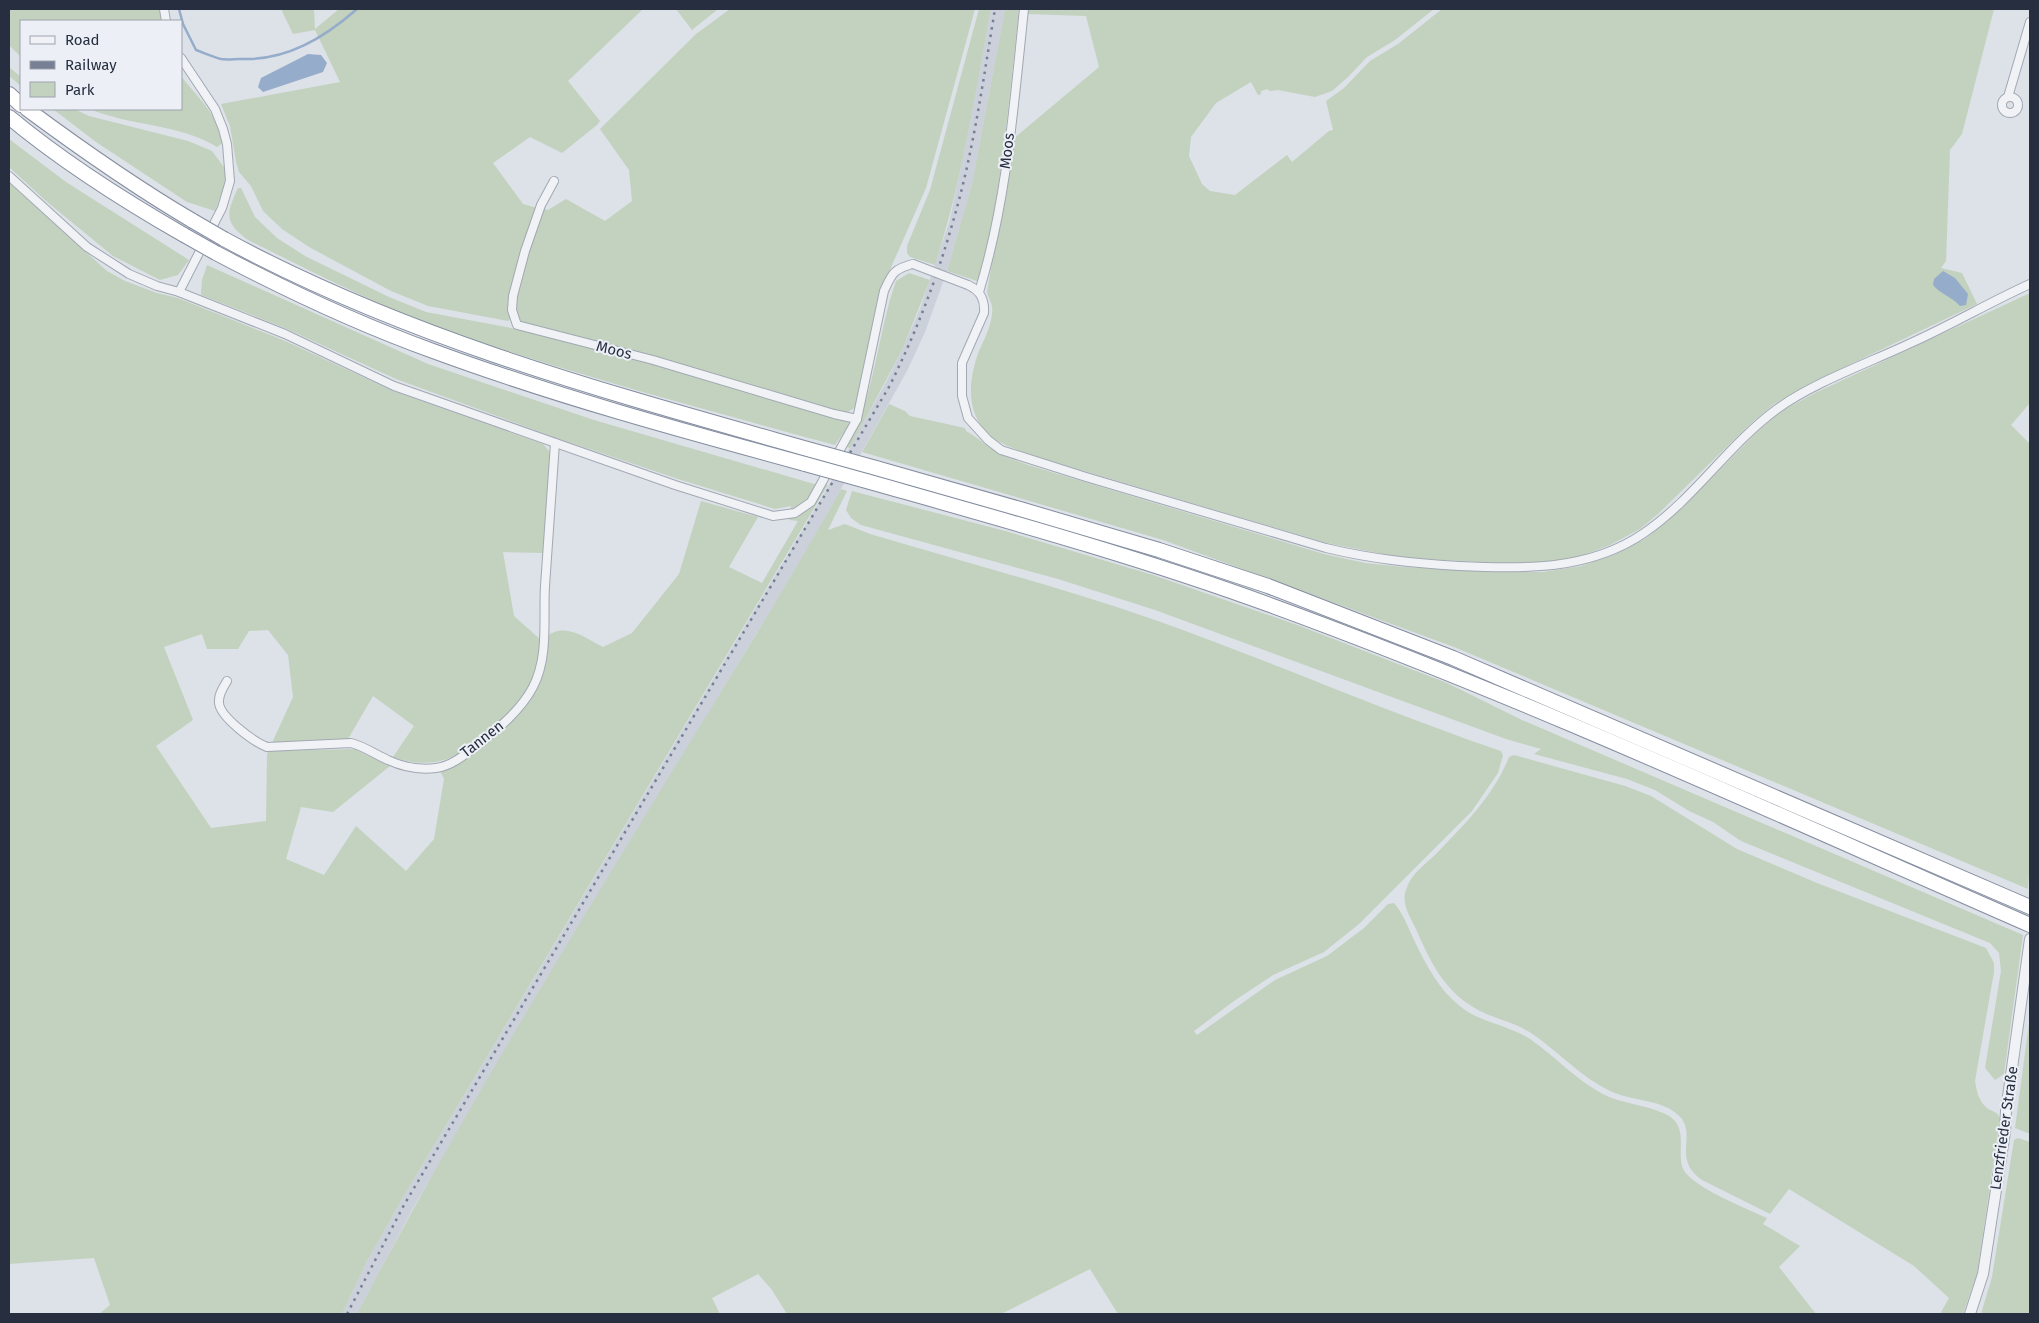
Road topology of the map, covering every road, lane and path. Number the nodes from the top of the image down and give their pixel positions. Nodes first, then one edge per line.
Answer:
1 (1024, 9) edge
2 (2030, 22) edge
3 (182, 60) edge
4 (9, 94) edge
5 (2008, 97) dead end
6 (20, 104) edge
7 (27, 110) edge
8 (9, 117) edge
9 (9, 176) edge
10 (554, 181) dead end
11 (2030, 284) edge
12 (179, 292) junction
13 (979, 292) junction
14 (857, 419) junction
15 (555, 443) junction
16 (227, 681) dead end
17 (2030, 907) edge
18 (2030, 925) edge
19 (2030, 939) edge
20 (1970, 1314) edge

1 - 13 street, Moos
2 - 5 street
3 - 12 street
4 - 6 highway
7 - 17 highway, bridge
8 - 18 highway, bridge
9 - 12 street
10 - 14 street, Moos
11 - 13 street
12 - 15 street
13 - 14 street, bridge
14 - 15 street
15 - 16 street, Tannen
19 - 20 street, Lenzfrieder Straße

